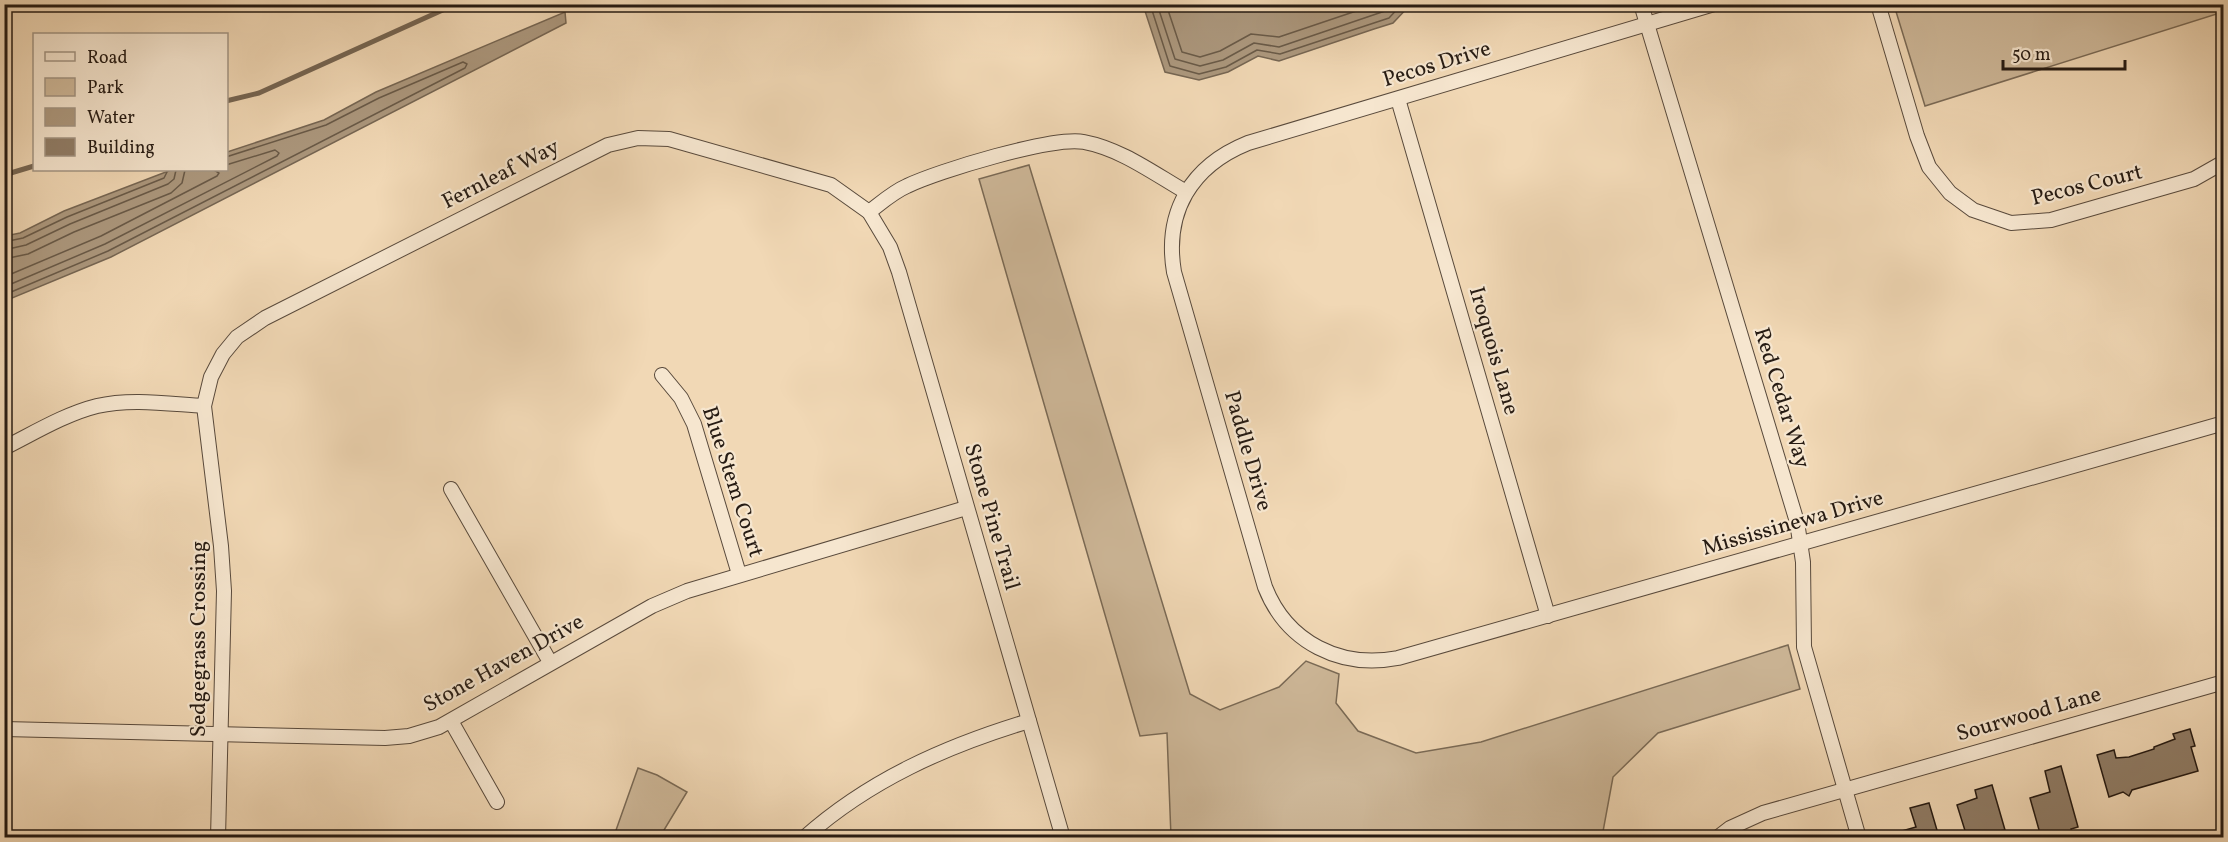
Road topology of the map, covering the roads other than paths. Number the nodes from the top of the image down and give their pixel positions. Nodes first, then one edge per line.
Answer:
1 (1641, 4) edge
2 (1714, 4) edge
3 (1878, 4) edge
4 (1647, 25) junction
5 (1398, 99) junction
6 (2223, 162) edge
7 (1186, 192) junction
8 (869, 212) junction
9 (662, 375) dead end
10 (204, 406) junction
11 (2223, 423) edge
12 (4, 448) edge
13 (451, 489) dead end
14 (966, 508) junction
15 (1801, 543) junction
16 (739, 574) junction
17 (1548, 616) junction
18 (550, 662) junction
19 (1372, 662) joint
20 (2223, 682) edge
21 (451, 721) junction
22 (1029, 721) junction
23 (4, 729) edge
24 (220, 734) junction
25 (1846, 789) junction
26 (497, 802) dead end
27 (218, 837) edge
28 (804, 837) edge
29 (1063, 837) edge
30 (1717, 837) edge
31 (1859, 837) edge

1 - 4 street, Red Cedar Way
2 - 4 street, Pecos Drive
3 - 6 street, Pecos Court
4 - 5 street, Pecos Drive
4 - 15 street, Red Cedar Way
5 - 7 street, Pecos Drive
5 - 17 street, Iroquois Lane
7 - 8 street
7 - 19 street, Paddle Drive
8 - 10 street, Fernleaf Way
8 - 14 street, Stone Pine Trail
9 - 16 street, Blue Stem Court
10 - 12 street
10 - 24 street, Sedgegrass Crossing
11 - 15 street, Mississinewa Drive
13 - 18 street
14 - 16 street, Stone Haven Drive
14 - 22 street, Stone Pine Trail
15 - 17 street, Mississinewa Drive
15 - 25 street, Red Cedar Way
16 - 18 street, Stone Haven Drive
17 - 19 street, Mississinewa Drive
18 - 21 street, Stone Haven Drive
20 - 25 street, Sourwood Lane
21 - 24 street, Stone Haven Drive
21 - 26 street
22 - 28 street
22 - 29 street, Stone Pine Trail
23 - 24 street, Stone Haven Drive
24 - 27 street, Sedgegrass Crossing
25 - 30 street, Sourwood Lane
25 - 31 street, Red Cedar Way

